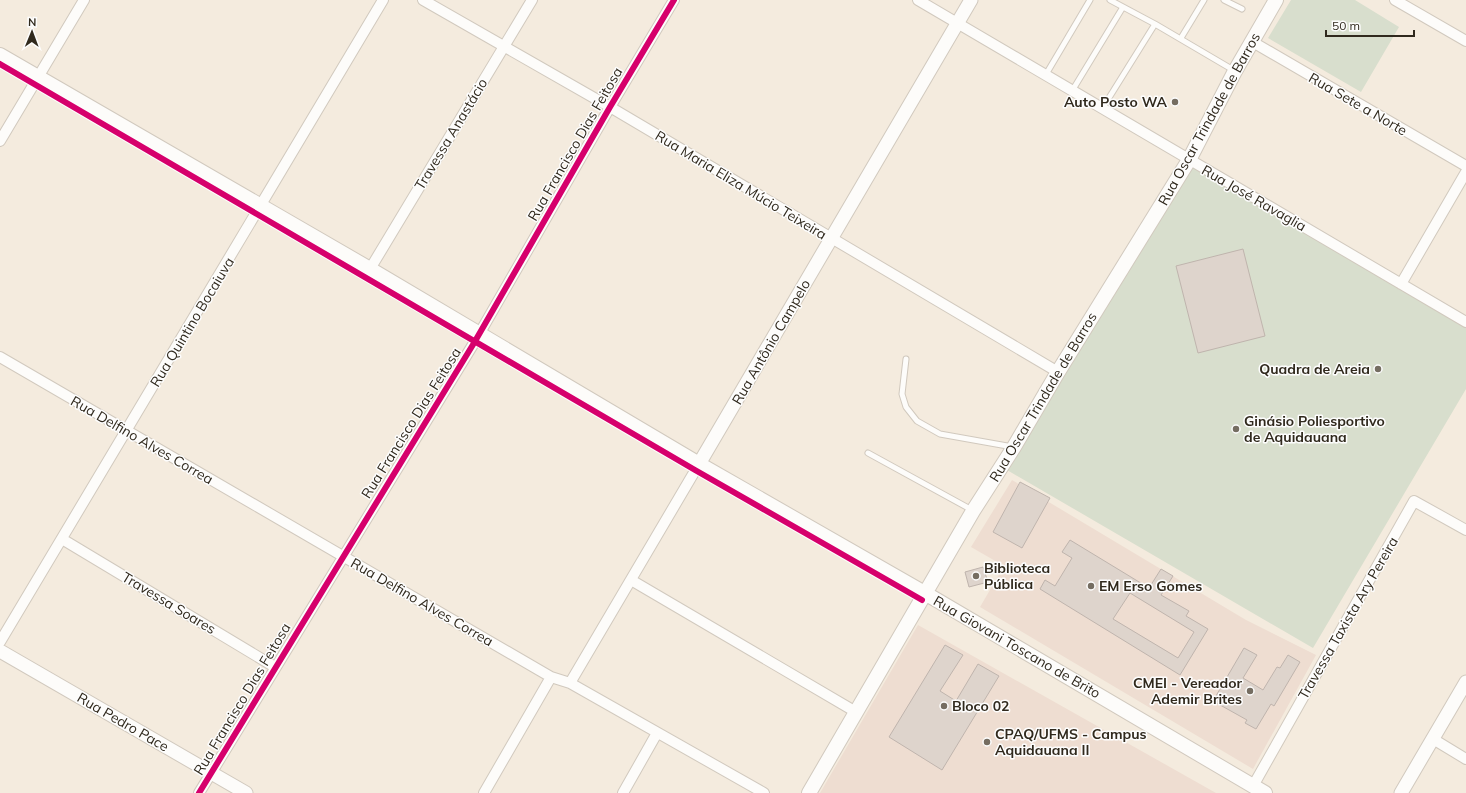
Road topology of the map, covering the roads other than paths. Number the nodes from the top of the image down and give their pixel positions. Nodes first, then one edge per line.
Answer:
1 (84, 0) edge
2 (383, 0) edge
3 (422, 0) edge
4 (532, 0) edge
5 (674, 0) edge
6 (918, 0) edge
7 (971, 0) edge
8 (1090, 0) edge
9 (1110, 0) edge
10 (1204, 0) edge
11 (1224, 0) edge
12 (1276, 0) edge
13 (1395, 0) edge
14 (1123, 7) junction
15 (1242, 9) dead end
16 (957, 24) junction
17 (1155, 24) junction
18 (1181, 38) junction
19 (1251, 41) junction
20 (1466, 41) edge
21 (505, 47) junction
22 (0, 55) edge
23 (1235, 71) junction
24 (1045, 76) junction
25 (38, 77) junction
26 (1072, 91) junction
27 (610, 107) junction
28 (1102, 109) junction
29 (0, 141) edge
30 (1190, 160) junction
31 (1466, 166) edge
32 (1466, 172) edge
33 (261, 206) junction
34 (832, 238) junction
35 (370, 268) junction
36 (1401, 284) junction
37 (1466, 322) edge
38 (480, 333) junction
39 (0, 357) edge
40 (906, 359) dead end
41 (1058, 372) junction
42 (127, 430) junction
43 (1014, 447) junction
44 (868, 452) dead end
45 (699, 464) junction
46 (973, 511) junction
47 (1466, 530) edge
48 (62, 539) junction
49 (343, 557) junction
50 (631, 580) junction
51 (925, 593) junction
52 (0, 642) edge
53 (0, 651) edge
54 (276, 667) junction
55 (551, 677) junction
56 (1466, 682) edge
57 (570, 683) junction
58 (856, 712) junction
59 (657, 733) junction
60 (1433, 739) junction
61 (1466, 758) edge
62 (211, 772) junction
63 (1253, 786) junction
64 (199, 793) edge
65 (246, 793) edge
66 (484, 793) edge
67 (623, 793) edge
68 (764, 793) edge
69 (809, 793) edge
70 (1265, 793) edge
71 (1401, 793) edge

1 - 25 street
2 - 33 street, Rua Quintino Bocaiuva
3 - 21 street, Rua Maria Eliza Múcio Teixeira
4 - 21 street, Travessa Anastácio
5 - 27 street, Rua Francisco Dias Feitosa
6 - 16 street, Rua José Ravaglia
7 - 16 street, Rua Antônio Campelo
8 - 24 lane
9 - 14 lane
10 - 18 lane
11 - 15 lane
12 - 19 main road, Rua Oscar Trindade de Barros
13 - 20 street
14 - 17 lane
14 - 26 lane
16 - 24 street, Rua José Ravaglia
16 - 34 street, Rua Antônio Campelo
17 - 18 lane
17 - 28 lane
18 - 23 lane
19 - 23 main road, Rua Oscar Trindade de Barros
19 - 31 street, Rua Sete a Norte
21 - 27 street, Rua Maria Eliza Múcio Teixeira
21 - 35 street, Travessa Anastácio
22 - 25 main road, Rua Giovani Toscano de Brito
23 - 30 main road, Rua Oscar Trindade de Barros
24 - 26 street, Rua José Ravaglia
25 - 29 street
25 - 33 main road, Rua Giovani Toscano de Brito
26 - 28 street, Rua José Ravaglia
27 - 34 street, Rua Maria Eliza Múcio Teixeira
27 - 38 street, Rua Francisco Dias Feitosa
28 - 30 street, Rua José Ravaglia
30 - 36 street, Rua José Ravaglia
30 - 41 main road, Rua Oscar Trindade de Barros
32 - 36 street
33 - 35 main road, Rua Giovani Toscano de Brito
33 - 42 street, Rua Quintino Bocaiuva
34 - 41 street, Rua Maria Eliza Múcio Teixeira
34 - 45 street, Rua Antônio Campelo
35 - 38 main road, Rua Giovani Toscano de Brito
36 - 37 street, Rua José Ravaglia
38 - 45 main road, Rua Giovani Toscano de Brito
38 - 49 street, Rua Francisco Dias Feitosa
39 - 42 street, Rua Delfino Alves Correa
40 - 43 lane
41 - 43 main road, Rua Oscar Trindade de Barros
42 - 48 street, Rua Quintino Bocaiuva
42 - 49 street, Rua Delfino Alves Correa
43 - 46 main road, Rua Oscar Trindade de Barros
44 - 46 lane
45 - 50 street, Rua Antônio Campelo
45 - 51 main road, Rua Giovani Toscano de Brito
46 - 51 main road, Rua Oscar Trindade de Barros
47 - 63 street, Travessa Taxista Ary Pereira
48 - 52 street, Rua Quintino Bocaiuva
48 - 54 street, Travessa Soares
49 - 54 street, Rua Francisco Dias Feitosa
49 - 55 street, Rua Delfino Alves Correa
50 - 57 street, Rua Antônio Campelo
50 - 58 street
51 - 58 main road, Rua Oscar Trindade de Barros
51 - 63 main road, Rua Giovani Toscano de Brito
53 - 62 street, Rua Pedro Pace
54 - 62 street, Rua Francisco Dias Feitosa
55 - 57 street, Rua Delfino Alves Correa
55 - 66 street
56 - 60 street
57 - 59 street, Rua Delfino Alves Correa
58 - 69 main road, Rua Oscar Trindade de Barros
59 - 67 street
59 - 68 street, Rua Delfino Alves Correa
60 - 61 street
60 - 71 street
62 - 64 street, Rua Francisco Dias Feitosa
62 - 65 street, Rua Pedro Pace
63 - 70 main road, Rua Giovani Toscano de Brito

